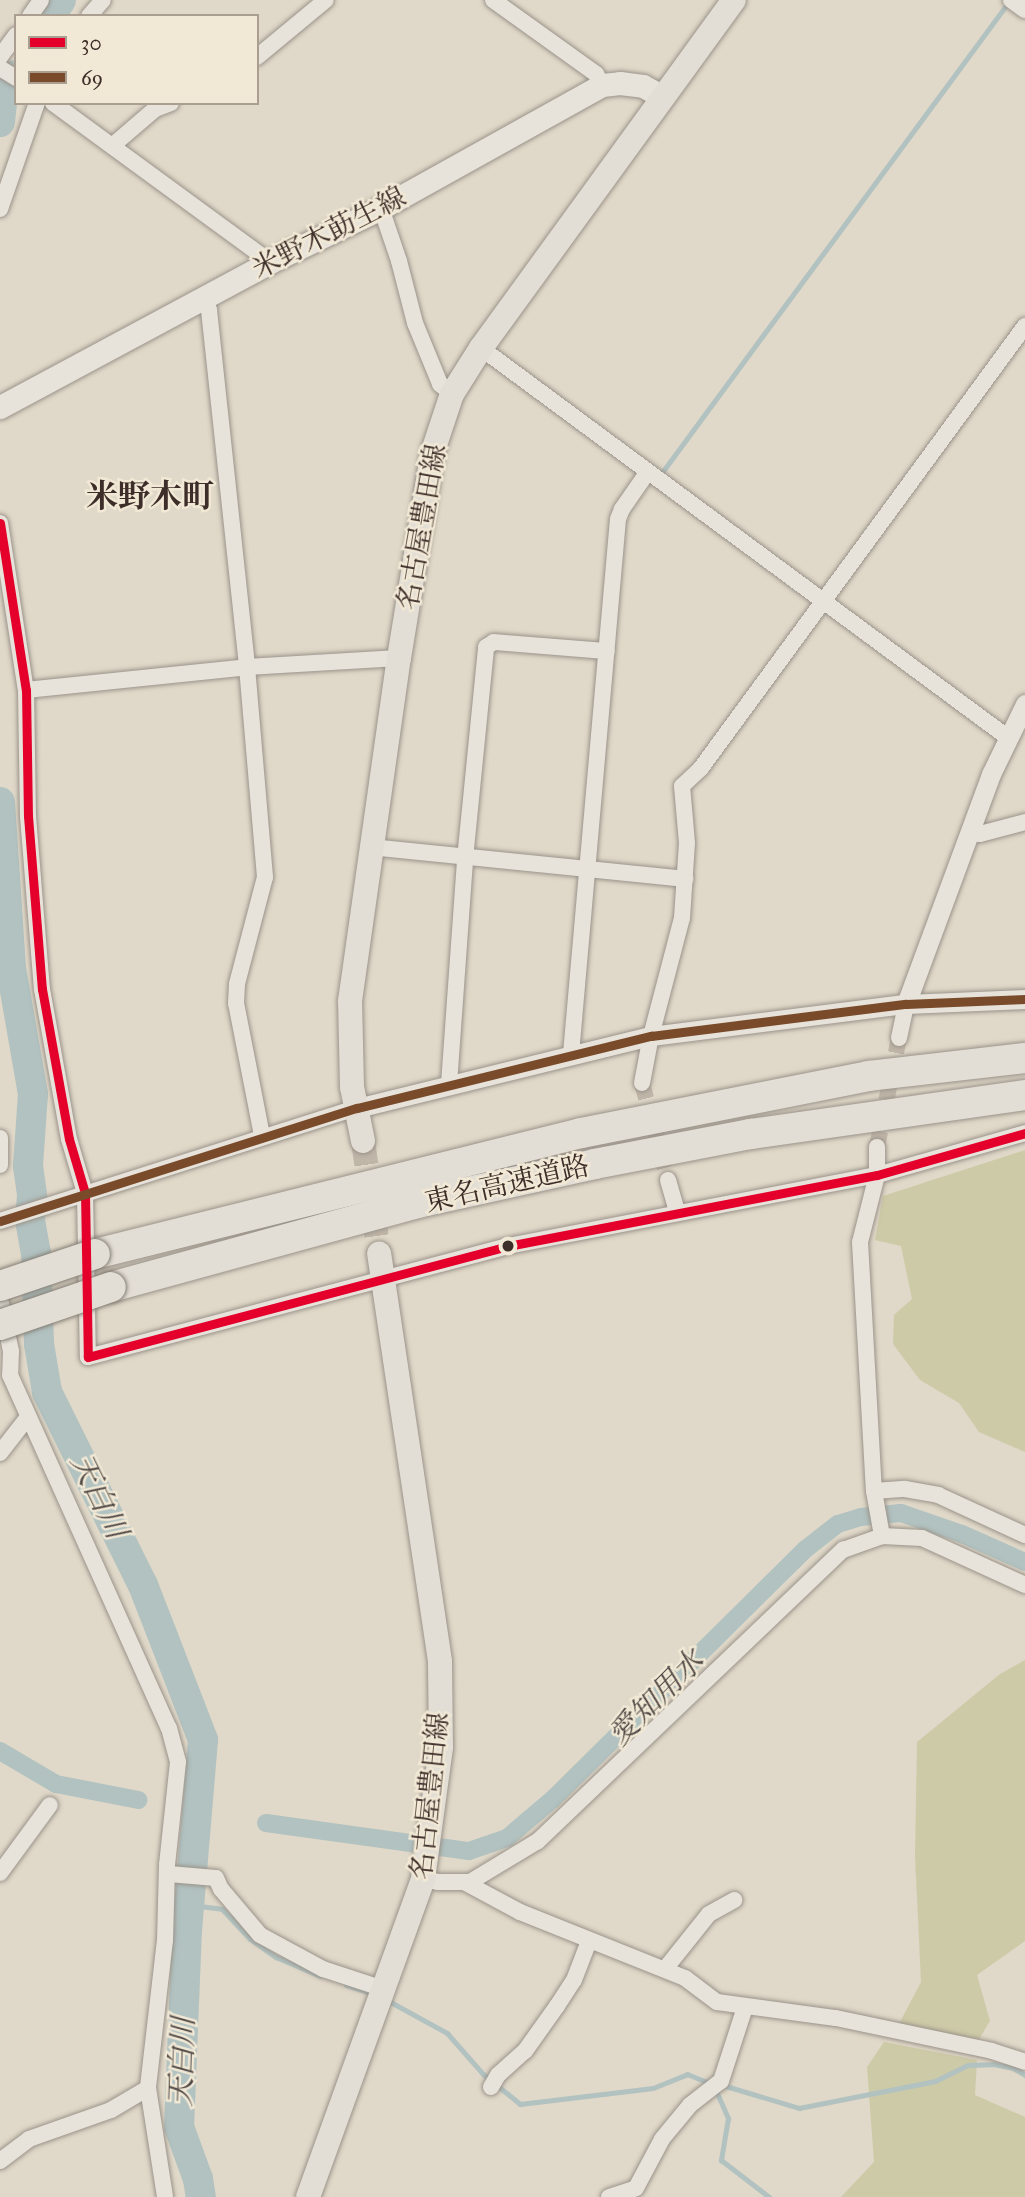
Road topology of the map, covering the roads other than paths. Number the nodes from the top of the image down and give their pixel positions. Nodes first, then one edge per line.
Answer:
1 (103, 0) edge
2 (326, 0) edge
3 (493, 0) edge
4 (734, 0) edge
5 (1011, 0) edge
6 (1025, 10) edge
7 (91, 14) edge
8 (14, 38) edge
9 (259, 55) edge
10 (0, 57) edge
11 (602, 85) junction
12 (661, 96) junction
13 (36, 105) edge
14 (56, 105) edge
15 (166, 105) edge
16 (112, 146) junction
17 (381, 208) junction
18 (0, 209) edge
19 (270, 262) junction
20 (204, 298) junction
21 (1025, 326) edge
22 (481, 348) junction
23 (452, 394) junction
24 (0, 407) edge
25 (647, 473) junction
26 (0, 523) edge
27 (822, 600) junction
28 (607, 651) junction
29 (399, 658) junction
30 (247, 667) junction
31 (26, 690) junction
32 (1025, 704) edge
33 (1007, 737) junction
34 (1025, 822) edge
35 (969, 833) junction
36 (371, 847) junction
37 (465, 859) junction
38 (586, 870) junction
39 (685, 879) junction
40 (1025, 999) edge
41 (906, 1004) junction
42 (651, 1036) junction
43 (900, 1038) tunnel mouth
44 (571, 1054) junction
45 (1025, 1058) edge
46 (642, 1083) tunnel mouth
47 (449, 1084) junction
48 (1025, 1095) edge
49 (357, 1108) junction
50 (1025, 1133) edge
51 (262, 1135) junction
52 (0, 1138) edge
53 (363, 1141) tunnel mouth
54 (877, 1147) tunnel mouth
55 (0, 1165) edge
56 (877, 1175) junction
57 (668, 1180) tunnel mouth
58 (85, 1193) junction
59 (677, 1212) junction
60 (1, 1220) edge
61 (379, 1254) tunnel mouth
62 (384, 1282) junction
63 (0, 1286) edge
64 (0, 1299) edge
65 (0, 1325) edge
66 (5, 1377) edge
67 (28, 1417) junction
68 (0, 1453) edge
69 (874, 1490) junction
70 (1025, 1535) edge
71 (882, 1536) junction
72 (1025, 1585) edge
73 (50, 1805) dead end
74 (0, 1872) edge
75 (169, 1874) junction
76 (424, 1875) junction
77 (470, 1882) junction
78 (734, 1900) dead end
79 (589, 1941) junction
80 (664, 1969) junction
81 (384, 1989) junction
82 (744, 2007) junction
83 (1025, 2062) edge
84 (491, 2087) dead end
85 (148, 2088) junction
86 (0, 2161) edge
87 (629, 2194) edge
88 (165, 2197) edge
89 (308, 2197) edge
90 (609, 2197) edge

1 - 7 street
2 - 9 street
3 - 11 street
4 - 12 main road, 名古屋豊田線
5 - 6 street
8 - 10 street
11 - 12 main road, 米野木莇生線
11 - 17 main road, 米野木莇生線
12 - 22 main road, 名古屋豊田線
13 - 18 street
14 - 16 street
15 - 16 street
16 - 19 street
17 - 19 main road, 米野木莇生線
17 - 23 street
19 - 20 main road, 米野木莇生線
20 - 24 main road, 米野木莇生線
20 - 30 street
21 - 27 street
22 - 23 main road, 名古屋豊田線
22 - 25 street
23 - 29 main road, 名古屋豊田線
25 - 27 street
25 - 28 street
26 - 31 street
27 - 33 street
27 - 39 street
28 - 37 street
28 - 38 street
29 - 30 street
29 - 36 main road, 名古屋豊田線
30 - 31 street
30 - 51 street
31 - 58 street
32 - 33 street
33 - 35 street
34 - 35 street
35 - 41 street
36 - 37 street
36 - 49 main road, 名古屋豊田線
37 - 38 street
37 - 47 street
38 - 39 street
38 - 44 street
39 - 42 street
40 - 41 street
41 - 42 street
41 - 43 street
42 - 44 street
42 - 46 street
44 - 47 street
45 - 63 highway, 東名高速道路, bridge
47 - 49 street
48 - 65 highway, 東名高速道路, bridge
49 - 51 street
49 - 53 main road, 名古屋豊田線
50 - 56 street
51 - 58 street
52 - 55 street
54 - 56 street
56 - 59 street
56 - 69 street
57 - 59 street
58 - 60 street
58 - 62 street
59 - 62 street
61 - 62 main road, 名古屋豊田線
62 - 76 main road, 名古屋豊田線
64 - 66 street
66 - 67 street
67 - 68 street
67 - 75 street
69 - 70 street
69 - 71 street
71 - 72 street
71 - 77 street
73 - 74 street
75 - 81 street
75 - 85 street
76 - 77 street
76 - 81 main road, 名古屋豊田線
77 - 79 street
78 - 80 street
79 - 80 street
79 - 84 street
80 - 82 street
81 - 89 main road, 名古屋豊田線
82 - 83 street
82 - 87 street
85 - 86 street
85 - 88 street
87 - 90 street

